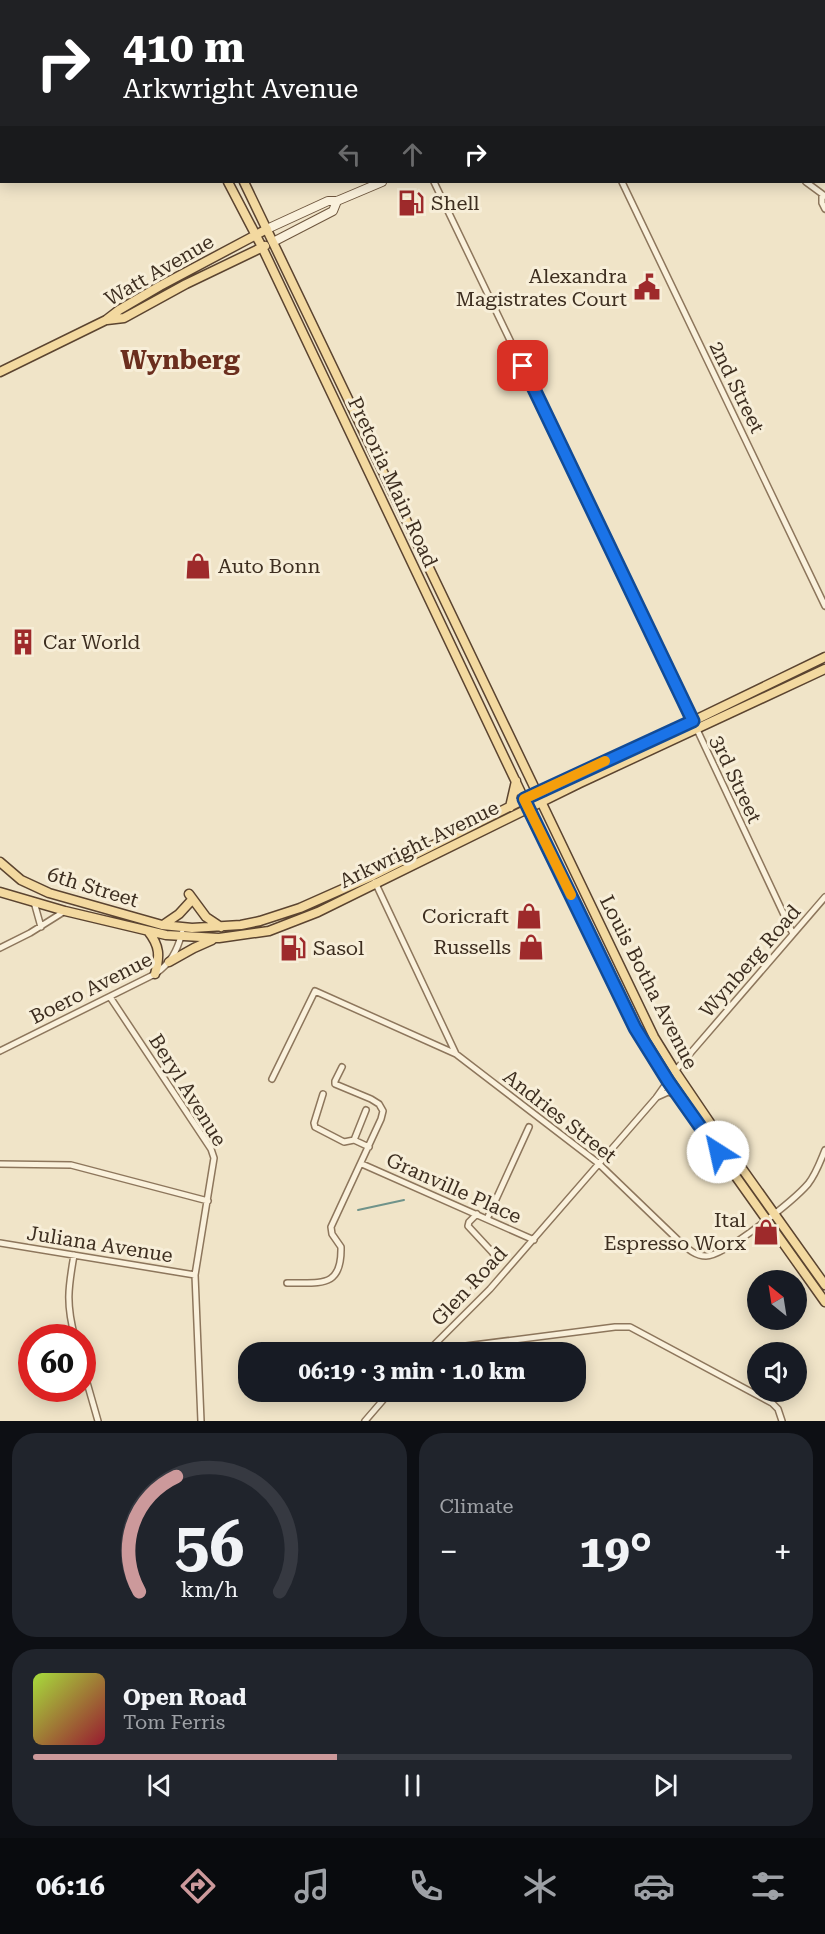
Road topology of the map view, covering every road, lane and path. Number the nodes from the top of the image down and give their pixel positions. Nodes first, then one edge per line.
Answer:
1 (229, 183) edge
2 (244, 183) edge
3 (380, 183) edge
4 (434, 183) edge
5 (622, 183) edge
6 (807, 183) edge
7 (823, 195) edge
8 (338, 201) junction
9 (825, 209) edge
10 (267, 229) junction
11 (256, 235) junction
12 (273, 242) junction
13 (262, 248) junction
14 (172, 280) junction
15 (178, 289) junction
16 (106, 320) junction
17 (0, 372) edge
18 (825, 606) edge
19 (825, 657) edge
20 (825, 669) edge
21 (693, 721) junction
22 (697, 730) junction
23 (529, 775) junction
24 (516, 781) junction
25 (553, 786) junction
26 (537, 793) junction
27 (524, 799) junction
28 (542, 802) junction
29 (510, 807) junction
30 (529, 808) junction
31 (0, 862) edge
32 (374, 880) junction
33 (0, 892) edge
34 (825, 897) edge
35 (34, 902) junction
36 (65, 911) junction
37 (162, 925) junction
38 (41, 927) junction
39 (221, 927) junction
40 (184, 928) junction
41 (148, 931) junction
42 (793, 934) junction
43 (181, 937) junction
44 (219, 938) junction
45 (0, 948) edge
46 (170, 962) junction
47 (155, 974) junction
48 (110, 997) junction
49 (0, 1051) edge
50 (456, 1054) junction
51 (342, 1067) dead end
52 (675, 1071) junction
53 (272, 1079) dead end
54 (668, 1081) junction
55 (323, 1094) dead end
56 (679, 1097) junction
57 (656, 1098) junction
58 (366, 1110) dead end
59 (529, 1127) dead end
60 (354, 1140) junction
61 (369, 1147) junction
62 (825, 1150) edge
63 (598, 1163) junction
64 (0, 1164) edge
65 (362, 1164) junction
66 (208, 1201) junction
67 (477, 1214) junction
68 (770, 1217) junction
69 (487, 1219) junction
70 (534, 1240) junction
71 (0, 1243) edge
72 (74, 1255) junction
73 (195, 1275) junction
74 (288, 1284) dead end
75 (825, 1285) edge
76 (474, 1287) dead end
77 (825, 1302) edge
78 (72, 1324) edge
79 (436, 1342) edge
80 (502, 1342) edge
81 (93, 1402) edge
82 (381, 1402) edge
83 (98, 1421) edge
84 (201, 1421) edge
85 (365, 1421) edge
86 (782, 1421) edge

1 - 11 main road, Pretoria Main Road
2 - 10 main road, Pretoria Main Road
3 - 8 street, Watt Avenue
4 - 21 street, 3rd Street
5 - 18 street, 2nd Street
6 - 7 street
7 - 9 street
8 - 10 street, Watt Avenue
8 - 12 street, Watt Avenue
10 - 11 main road, Watt Avenue
10 - 12 main road, Pretoria Main Road
11 - 13 main road, Pretoria Main Road
11 - 14 main road, Watt Avenue
12 - 13 main road, Watt Avenue
12 - 23 main road, Pretoria Main Road
13 - 15 main road, Watt Avenue
13 - 24 main road, Pretoria Main Road
14 - 15 main road
14 - 16 main road, Watt Avenue
15 - 16 main road, Watt Avenue
16 - 17 main road
19 - 21 main road, Arkwright Avenue
20 - 22 main road, Arkwright Avenue
21 - 22 street, 3rd Street
21 - 25 main road, Arkwright Avenue
22 - 28 main road, Arkwright Avenue
22 - 42 street, 3rd Street
23 - 25 main road
23 - 26 main road, Pretoria Main Road
24 - 27 main road, Pretoria Main Road
24 - 29 main road
25 - 26 main road, Arkwright Avenue
26 - 27 main road, Arkwright Avenue
26 - 28 main road, Louis Botha Avenue
27 - 29 main road, Arkwright Avenue
27 - 30 main road, Louis Botha Avenue
28 - 30 main road, Arkwright Avenue
28 - 52 main road, Louis Botha Avenue
29 - 32 main road, Arkwright Avenue
30 - 32 main road, Arkwright Avenue
30 - 54 main road, Louis Botha Avenue
31 - 37 main road, 6th Street
32 - 39 main road, Arkwright Avenue
32 - 44 main road, Arkwright Avenue
32 - 50 street
33 - 35 main road, Arkwright Avenue
34 - 42 street, Wynberg Road
35 - 36 main road, Arkwright Avenue
35 - 38 street
36 - 38 street
36 - 41 main road, Arkwright Avenue
37 - 39 main road
37 - 40 main road, 6th Street
38 - 45 street
39 - 40 main road, Arkwright Avenue
40 - 43 street, Boero Avenue
41 - 43 main road, Arkwright Avenue
41 - 47 main road
42 - 52 street, Wynberg Road
43 - 44 main road, Arkwright Avenue
43 - 46 street, Boero Avenue
44 - 46 main road
46 - 47 street, Boero Avenue
47 - 48 street, Boero Avenue
48 - 49 street, Boero Avenue
48 - 66 street, Beryl Avenue
50 - 53 street, Andries Street
50 - 63 street, Andries Street
51 - 61 street, Granville Place
52 - 68 main road, Louis Botha Avenue
54 - 56 main road, Louis Botha Avenue
54 - 57 street
55 - 60 street
56 - 57 street
56 - 68 main road, Louis Botha Avenue
57 - 63 street
58 - 60 street
59 - 69 street
60 - 61 street
61 - 65 street, Granville Place
62 - 68 street, Andries Street
63 - 68 street, Andries Street
63 - 70 street
64 - 66 street
65 - 67 street, Granville Place
65 - 74 street, Granville Place
66 - 73 street, Beryl Avenue
67 - 69 street, Granville Place
67 - 76 street
68 - 75 main road, Louis Botha Avenue
68 - 77 main road, Louis Botha Avenue
69 - 70 street, Granville Place
70 - 79 street, Glen Road
71 - 72 street, Juliana Avenue
72 - 73 street, Juliana Avenue
72 - 78 street
73 - 84 street, Beryl Avenue
80 - 86 street
81 - 83 street
82 - 85 street

